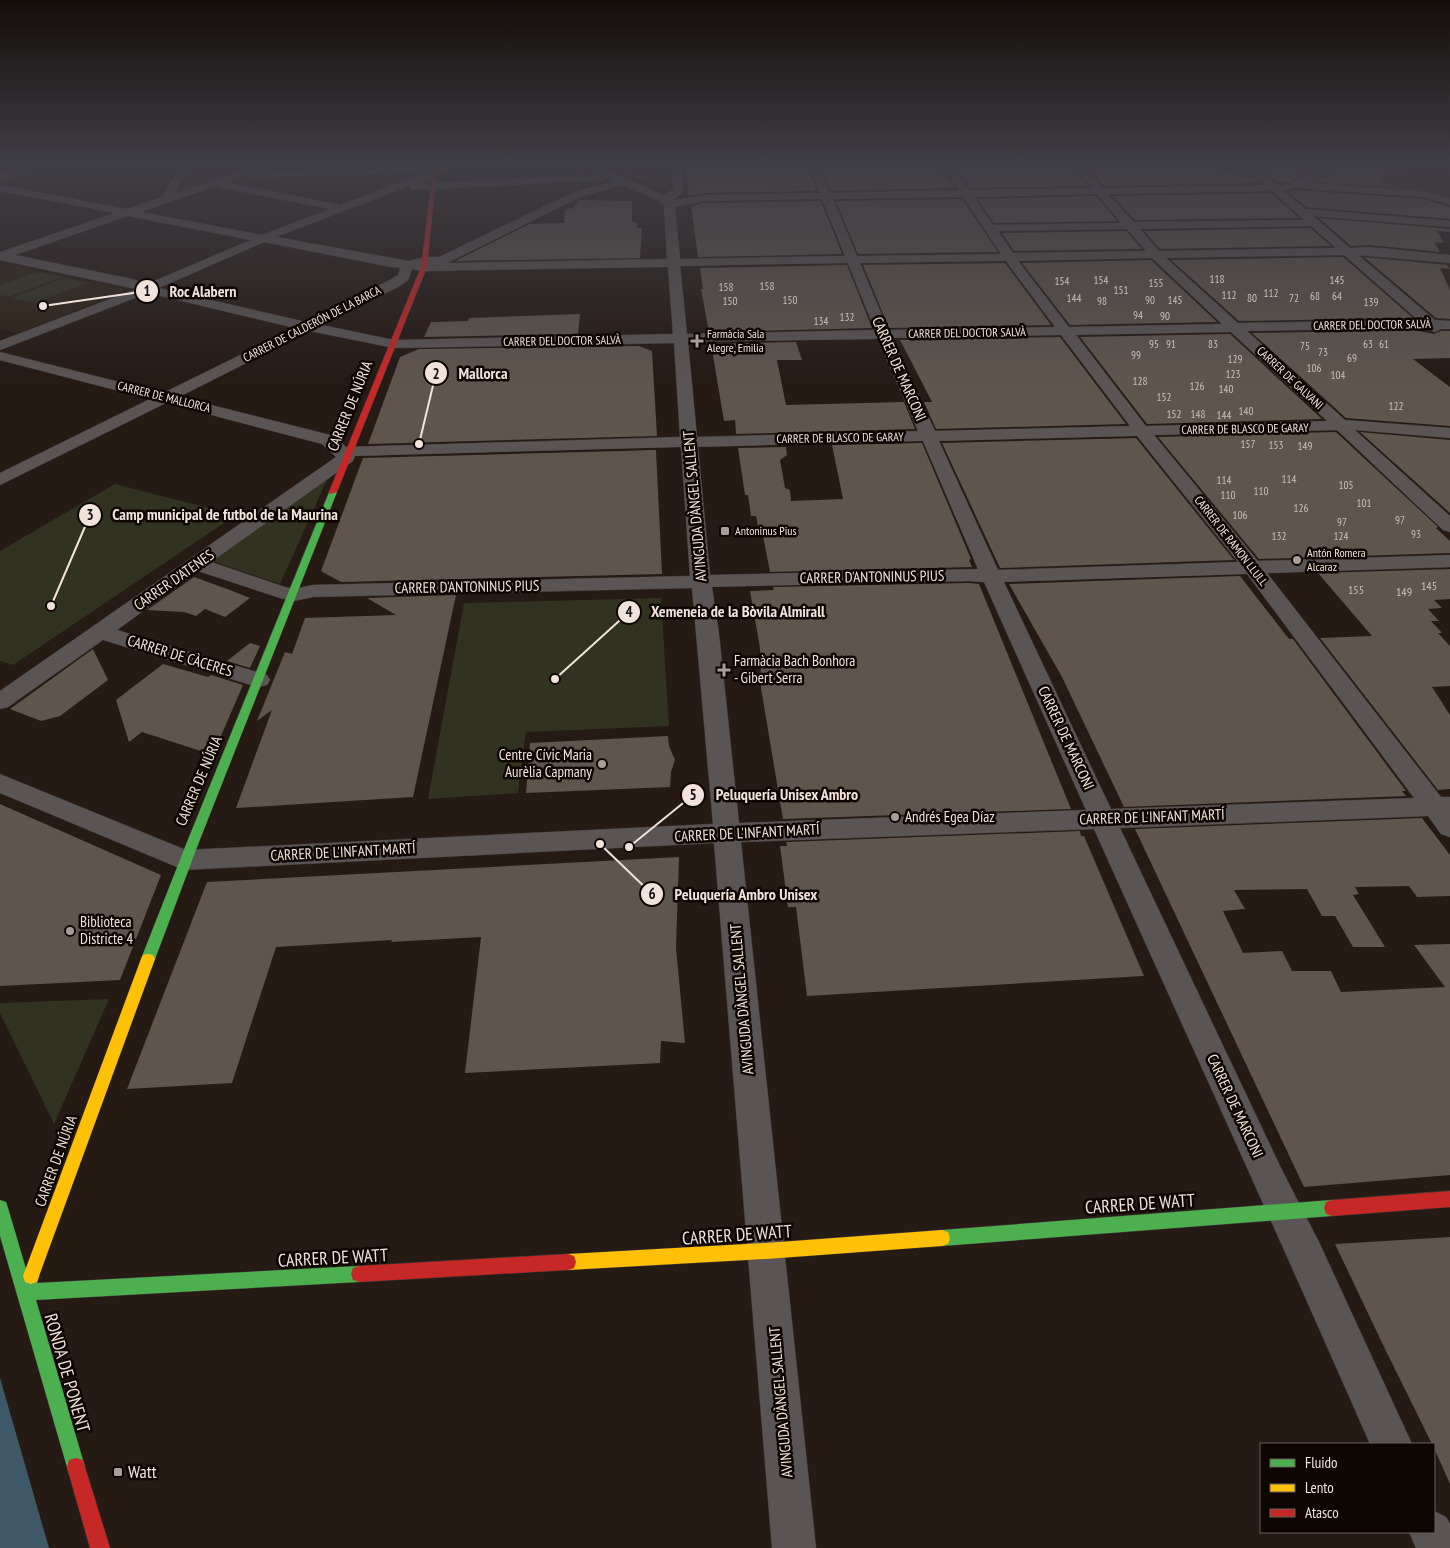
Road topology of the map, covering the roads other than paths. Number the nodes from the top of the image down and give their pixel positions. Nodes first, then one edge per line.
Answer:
1 (57, 236) edge
2 (248, 236) edge
3 (269, 236) edge
4 (427, 236) edge
5 (492, 236) edge
6 (670, 236) edge
7 (844, 236) edge
8 (996, 236) edge
9 (1140, 236) edge
10 (1330, 236) edge
11 (262, 239) junction
12 (1350, 253) junction
13 (0, 256) edge
14 (1157, 256) junction
15 (1010, 257) junction
16 (1450, 259) edge
17 (854, 260) junction
18 (673, 263) junction
19 (424, 264) junction
20 (407, 266) junction
21 (393, 284) junction
22 (149, 288) junction
23 (416, 288) junction
24 (1430, 324) junction
25 (306, 326) junction
26 (1235, 327) junction
27 (1447, 330) edge
28 (1067, 331) junction
29 (884, 334) junction
30 (680, 339) junction
31 (394, 344) junction
32 (0, 346) edge
33 (0, 356) edge
34 (167, 397) junction
35 (1342, 427) junction
36 (1142, 430) junction
37 (357, 432) junction
38 (1450, 433) edge
39 (929, 436) junction
40 (328, 440) junction
41 (690, 442) junction
42 (349, 454) junction
43 (0, 480) edge
44 (1450, 526) edge
45 (1450, 561) edge
46 (196, 564) junction
47 (1252, 567) junction
48 (991, 576) junction
49 (701, 582) junction
50 (294, 595) junction
51 (101, 632) junction
52 (259, 680) junction
53 (0, 702) edge
54 (0, 783) edge
55 (1442, 806) edge
56 (1103, 818) junction
57 (1450, 827) edge
58 (727, 833) junction
59 (184, 860) junction
60 (1450, 1199) edge
61 (0, 1208) edge
62 (1285, 1210) junction
63 (766, 1251) junction
64 (25, 1292) junction
65 (1392, 1443) edge
66 (1431, 1533) edge
67 (100, 1548) edge
68 (794, 1548) edge
69 (1438, 1548) edge

1 - 13 street
2 - 11 street
3 - 11 street
4 - 19 street, CARRER DE NÚRIA
5 - 19 street
6 - 18 street, AVINGUDA D'ÀNGEL SALLENT
7 - 17 street, CARRER DE MARCONI
8 - 15 street, CARRER DE RAMON LLULL
9 - 14 street, CARRER DE GALVANI
10 - 12 street
11 - 20 street
11 - 22 street
12 - 14 street
12 - 16 street
12 - 24 street
13 - 22 street, CARRER DEL DOCTOR SALVÀ
14 - 15 street
14 - 26 street, CARRER DE GALVANI
15 - 17 street
15 - 28 street, CARRER DE RAMON LLULL
17 - 18 street
17 - 29 street, CARRER DE MARCONI
18 - 19 street
18 - 30 street, AVINGUDA D'ÀNGEL SALLENT
19 - 20 street
19 - 23 street, CARRER DE NÚRIA
20 - 21 street, CARRER DE CALDERÓN DE LA BARCA
21 - 23 street
21 - 25 street, CARRER DE CALDERÓN DE LA BARCA
22 - 25 street, CARRER DEL DOCTOR SALVÀ
22 - 32 street
23 - 31 street, CARRER DE NÚRIA
24 - 26 street, CARRER DEL DOCTOR SALVÀ
24 - 27 street, CARRER DEL DOCTOR SALVÀ
25 - 31 street, CARRER DEL DOCTOR SALVÀ
25 - 34 street, CARRER DE CALDERÓN DE LA BARCA
26 - 28 street, CARRER DEL DOCTOR SALVÀ
26 - 35 street, CARRER DE GALVANI
28 - 29 street, CARRER DEL DOCTOR SALVÀ
28 - 36 street, CARRER DE RAMON LLULL
29 - 30 street, CARRER DEL DOCTOR SALVÀ
29 - 39 street, CARRER DE MARCONI
30 - 31 street, CARRER DEL DOCTOR SALVÀ
30 - 41 street, AVINGUDA D'ÀNGEL SALLENT
31 - 37 street, CARRER DE NÚRIA
33 - 34 street, CARRER DE MALLORCA
34 - 40 street, CARRER DE MALLORCA
34 - 43 street, CARRER DE CALDERÓN DE LA BARCA
35 - 36 street, CARRER DE BLASCO DE GARAY
35 - 38 street, CARRER DE BLASCO DE GARAY
35 - 44 street, CARRER DE GALVANI
36 - 39 street, CARRER DE BLASCO DE GARAY
36 - 47 street, CARRER DE RAMON LLULL
37 - 40 street, CARRER DE MALLORCA
37 - 42 street, CARRER DE NÚRIA
39 - 41 street, CARRER DE BLASCO DE GARAY
39 - 48 street, CARRER DE MARCONI
40 - 42 street, CARRER DE MALLORCA
41 - 42 street, CARRER DE BLASCO DE GARAY
41 - 49 street, AVINGUDA D'ÀNGEL SALLENT
42 - 46 street, CARRER D'ATENES
42 - 50 street, CARRER DE NÚRIA
45 - 47 street, CARRER D'ANTONINUS PIUS
46 - 50 street
46 - 51 street, CARRER D'ATENES
47 - 48 street, CARRER D'ANTONINUS PIUS
47 - 55 street, CARRER DE RAMON LLULL
48 - 49 street, CARRER D'ANTONINUS PIUS
48 - 56 street, CARRER DE MARCONI
49 - 50 street, CARRER D'ANTONINUS PIUS
49 - 58 street, AVINGUDA D'ÀNGEL SALLENT
50 - 52 street, CARRER DE NÚRIA
51 - 52 street, CARRER DE CÀCERES
51 - 53 street, CARRER D'ATENES
52 - 59 street, CARRER DE NÚRIA
54 - 59 street, CARRER DE L'INFANT MARTÍ
55 - 56 street, CARRER DE L'INFANT MARTÍ
55 - 57 street, CARRER DE RAMON LLULL
56 - 58 street, CARRER DE L'INFANT MARTÍ
56 - 62 street, CARRER DE MARCONI
58 - 59 street, CARRER DE L'INFANT MARTÍ
58 - 63 street, AVINGUDA D'ÀNGEL SALLENT
59 - 64 street, CARRER DE NÚRIA
60 - 62 street, CARRER DE WATT
61 - 64 street, RONDA DE PONENT
62 - 63 street, CARRER DE WATT
62 - 65 street, CARRER DE MARCONI
63 - 64 street, CARRER DE WATT
63 - 68 street, AVINGUDA D'ÀNGEL SALLENT
64 - 67 street, RONDA DE PONENT
66 - 69 street

